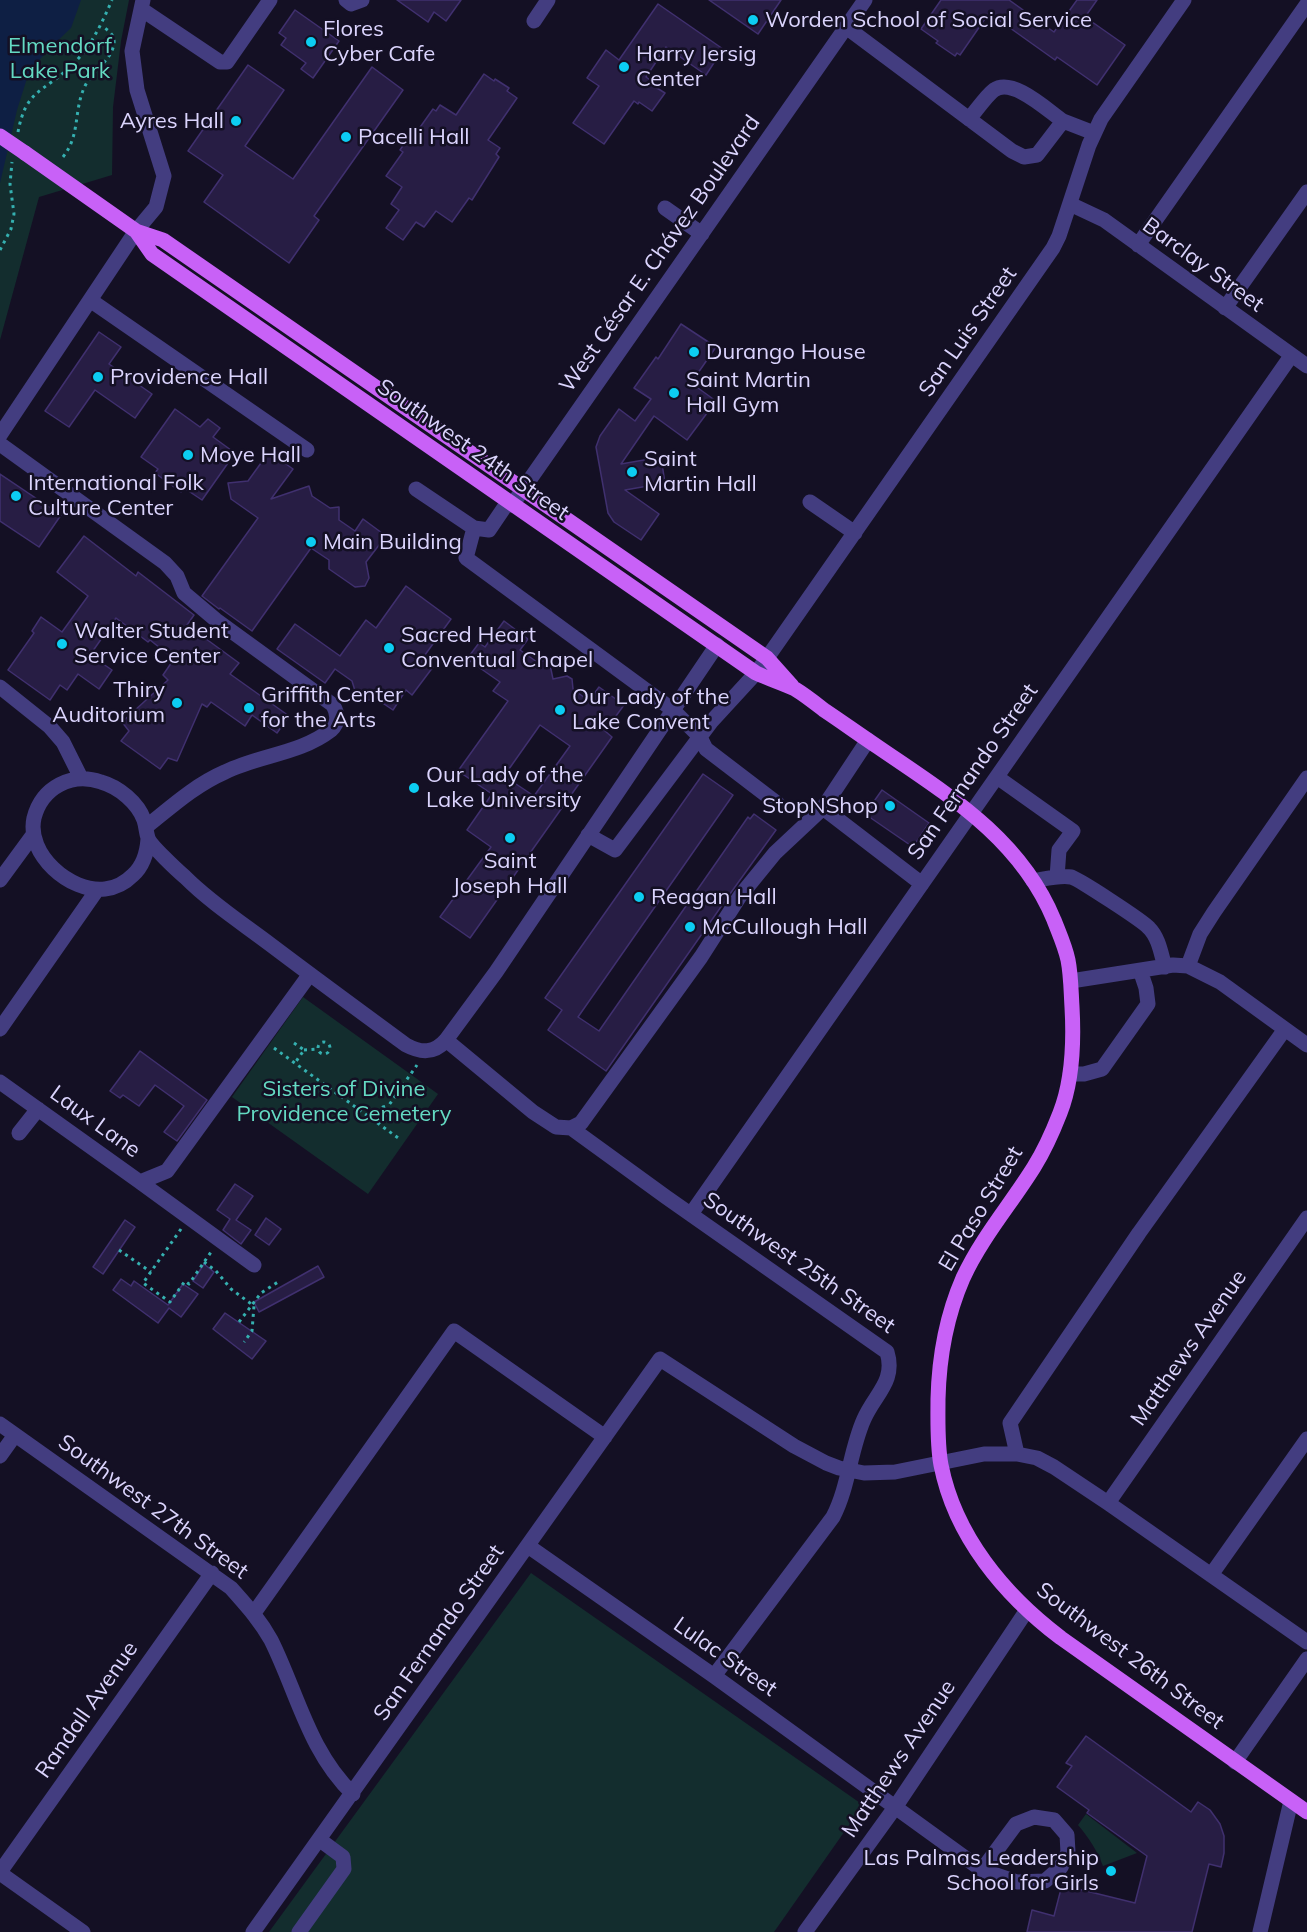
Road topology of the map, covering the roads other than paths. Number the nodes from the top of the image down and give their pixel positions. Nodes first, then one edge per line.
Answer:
1 (270, 0) edge
2 (346, 0) edge
3 (362, 0) edge
4 (549, 0) edge
5 (865, 0) edge
6 (1184, 0) edge
7 (1307, 4) edge
8 (142, 5) edge
9 (534, 21) dead end
10 (846, 27) junction
11 (969, 119) junction
12 (1063, 121) junction
13 (1094, 133) junction
14 (0, 136) edge
15 (1307, 192) edge
16 (1070, 204) junction
17 (665, 208) dead end
18 (136, 231) junction
19 (702, 234) junction
20 (1138, 245) junction
21 (90, 300) junction
22 (1225, 308) junction
23 (1291, 356) junction
24 (1307, 366) edge
25 (0, 435) edge
26 (0, 444) edge
27 (307, 450) dead end
28 (416, 489) dead end
29 (523, 489) junction
30 (810, 502) dead end
31 (510, 503) junction
32 (474, 528) junction
33 (855, 533) junction
34 (717, 645) junction
35 (767, 658) junction
36 (756, 673) junction
37 (0, 687) edge
38 (796, 690) junction
39 (673, 710) junction
40 (700, 737) junction
41 (868, 740) junction
42 (997, 777) junction
43 (81, 778) junction
44 (1307, 778) edge
45 (778, 804) dead end
46 (823, 808) junction
47 (972, 813) junction
48 (147, 833) junction
49 (33, 835) junction
50 (588, 836) junction
51 (1057, 878) junction
52 (0, 880) edge
53 (1033, 881) junction
54 (922, 885) junction
55 (97, 890) junction
56 (1188, 966) junction
57 (1165, 967) junction
58 (1140, 970) junction
59 (310, 974) junction
60 (1071, 981) junction
61 (0, 1029) edge
62 (1285, 1029) junction
63 (446, 1040) junction
64 (1307, 1045) edge
65 (1070, 1074) junction
66 (0, 1082) edge
67 (38, 1109) junction
68 (576, 1132) junction
69 (20, 1133) dead end
70 (140, 1182) junction
71 (691, 1214) junction
72 (1307, 1218) edge
73 (254, 1265) dead end
74 (0, 1424) edge
75 (15, 1435) junction
76 (605, 1437) junction
77 (1307, 1439) edge
78 (1017, 1454) junction
79 (0, 1456) edge
80 (940, 1463) junction
81 (849, 1470) junction
82 (1108, 1503) junction
83 (528, 1546) junction
84 (212, 1573) junction
85 (1211, 1575) junction
86 (1027, 1610) junction
87 (254, 1613) junction
88 (1307, 1642) edge
89 (1307, 1659) edge
90 (714, 1676) junction
91 (1235, 1762) junction
92 (353, 1794) junction
93 (1291, 1801) junction
94 (896, 1806) junction
95 (1307, 1812) edge
96 (320, 1840) junction
97 (982, 1870) junction
98 (0, 1873) edge
99 (83, 1932) edge
100 (254, 1932) edge
101 (299, 1932) edge
102 (805, 1932) edge
103 (1260, 1932) edge

1 - 8 street
2 - 3 street
4 - 9 street
5 - 10 street, West César E. Chávez Boulevard
6 - 13 street, San Luis Street
7 - 20 street
8 - 18 street
10 - 11 street
10 - 19 street, West César E. Chávez Boulevard
11 - 12 street
11 - 12 street
12 - 13 street
13 - 16 street, San Luis Street
14 - 18 main road, Southwest 24th Street, bridge
15 - 22 street
16 - 20 street, Barclay Street
16 - 33 street, San Luis Street
17 - 19 street
18 - 21 street
18 - 29 main road, Southwest 24th Street
18 - 31 main road, Southwest 24th Street
19 - 29 street, West César E. Chávez Boulevard
20 - 22 street, Barclay Street
21 - 25 street
21 - 27 street
22 - 23 street, Barclay Street
23 - 24 street, Barclay Street
23 - 42 street, San Fernando Street
26 - 48 street
28 - 32 street
29 - 31 street, West César E. Chávez Boulevard
29 - 35 main road, Southwest 24th Street
30 - 33 street
31 - 32 street, West César E. Chávez Boulevard
31 - 34 main road, Southwest 24th Street
32 - 39 street
33 - 35 street, San Luis Street
34 - 36 main road, Southwest 24th Street
34 - 39 street
35 - 36 street, San Luis Street
35 - 38 main road, Southwest 24th Street
36 - 38 main road, Southwest 24th Street
36 - 40 street, San Luis Street
37 - 43 street
38 - 41 main road, Southwest 24th Street
39 - 40 street
39 - 50 street
40 - 45 street
40 - 50 street, San Luis Street
41 - 46 street
41 - 47 main road, Southwest 24th Street
42 - 47 street, San Fernando Street
42 - 51 street
43 - 48 street
43 - 49 street
44 - 56 street
46 - 54 street
46 - 68 street
47 - 53 main road, Southwest 24th Street
47 - 54 street, San Fernando Street
48 - 55 street
48 - 59 street
49 - 52 street
49 - 55 street
50 - 63 street
51 - 53 street
51 - 57 street
53 - 60 main road, Southwest 24th Street
54 - 71 street, San Fernando Street
55 - 61 street
56 - 57 street
56 - 62 street
57 - 58 street
58 - 60 street
58 - 65 street
59 - 63 street
59 - 70 street, Laux Lane
60 - 65 main road, El Paso Street
62 - 64 street
62 - 78 street
63 - 68 street, Southwest 25th Street
65 - 80 main road, El Paso Street
66 - 67 street, Laux Lane
67 - 69 street
67 - 70 street, Laux Lane
68 - 71 street, Southwest 25th Street
70 - 73 street
71 - 81 street, Southwest 25th Street
72 - 82 street, Matthews Avenue
74 - 75 street, Southwest 27th Street
75 - 79 street
75 - 84 street, Southwest 27th Street
76 - 81 street, San Fernando Street
76 - 83 street, San Fernando Street
76 - 87 street
77 - 85 street
78 - 80 street
78 - 82 street
80 - 81 street
80 - 86 main road, Southwest 26th Street
81 - 90 street
82 - 85 street
83 - 90 street, Lulac Street
83 - 92 street, San Fernando Street
84 - 87 street, Southwest 27th Street
84 - 98 street, Randall Avenue
85 - 88 street
86 - 91 main road, Southwest 26th Street
86 - 94 street, Matthews Avenue
87 - 92 street, Southwest 27th Street
89 - 91 street
90 - 94 street, Lulac Street
91 - 93 main road, Southwest 26th Street
92 - 96 street, San Fernando Street
93 - 95 main road, Southwest 26th Street
93 - 103 street
94 - 97 street, Lulac Street
94 - 102 street, Matthews Avenue
96 - 100 street, San Fernando Street
96 - 101 street
97 - 97 street, Lulac Street
98 - 99 street

